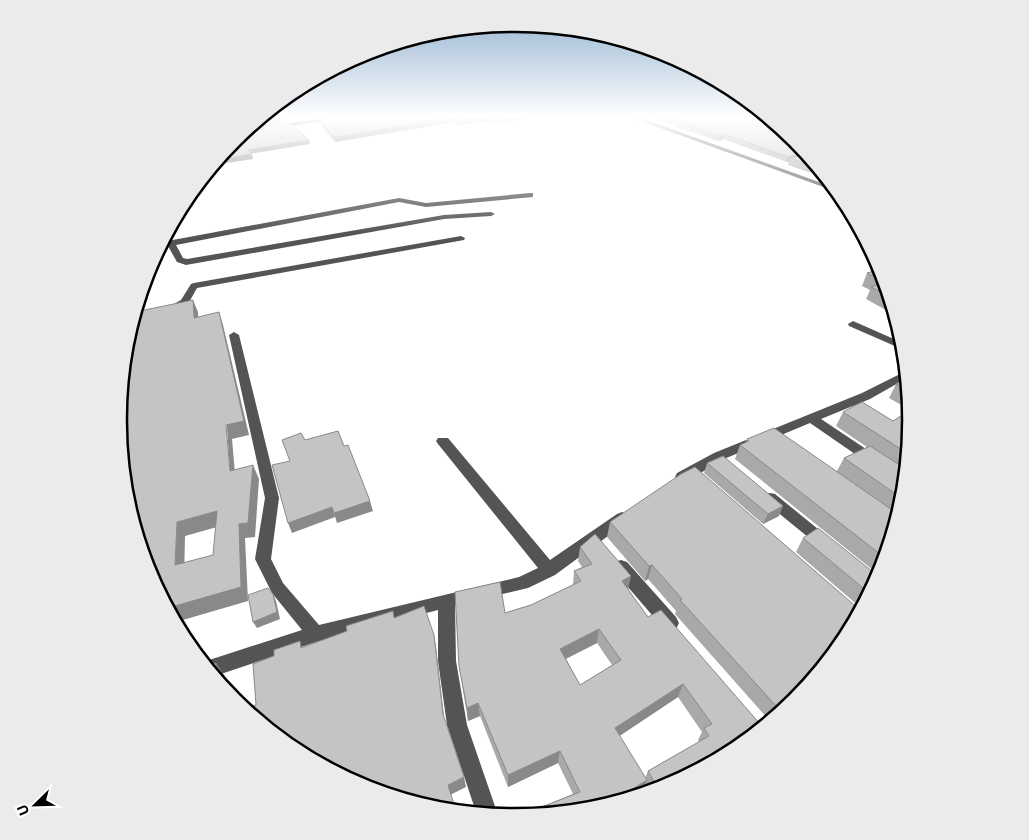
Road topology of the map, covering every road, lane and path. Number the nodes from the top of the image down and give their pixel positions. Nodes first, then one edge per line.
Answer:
1 (739, 155) edge
2 (823, 185) edge
3 (530, 195) dead end
4 (491, 214) dead end
5 (461, 238) dead end
6 (171, 243) joint
7 (159, 313) edge
8 (853, 324) dead end
9 (234, 335) dead end
10 (895, 343) edge
11 (132, 358) edge
12 (900, 377) edge
13 (128, 394) edge
14 (811, 418) junction
15 (772, 435) junction
16 (443, 441) dead end
17 (787, 446) edge
18 (719, 456) junction
19 (881, 465) edge
20 (734, 468) edge
21 (690, 471) junction
22 (705, 484) edge
23 (756, 487) edge
24 (666, 488) edge
25 (634, 509) edge
26 (594, 536) junction
27 (837, 553) edge
28 (550, 570) junction
29 (447, 600) junction
30 (316, 634) junction
31 (684, 640) edge
32 (216, 667) edge
33 (485, 807) edge

1 - 2 street
3 - 6 street
4 - 6 street
5 - 7 street
8 - 10 street
9 - 30 street
11 - 13 street
12 - 14 street
14 - 15 street
14 - 19 street
15 - 17 street
15 - 18 street
16 - 28 street
18 - 20 street
18 - 21 street
21 - 22 street
21 - 24 street
23 - 27 street
25 - 26 street
26 - 28 street
26 - 31 street
28 - 29 street
29 - 30 street
29 - 33 street
30 - 32 street

